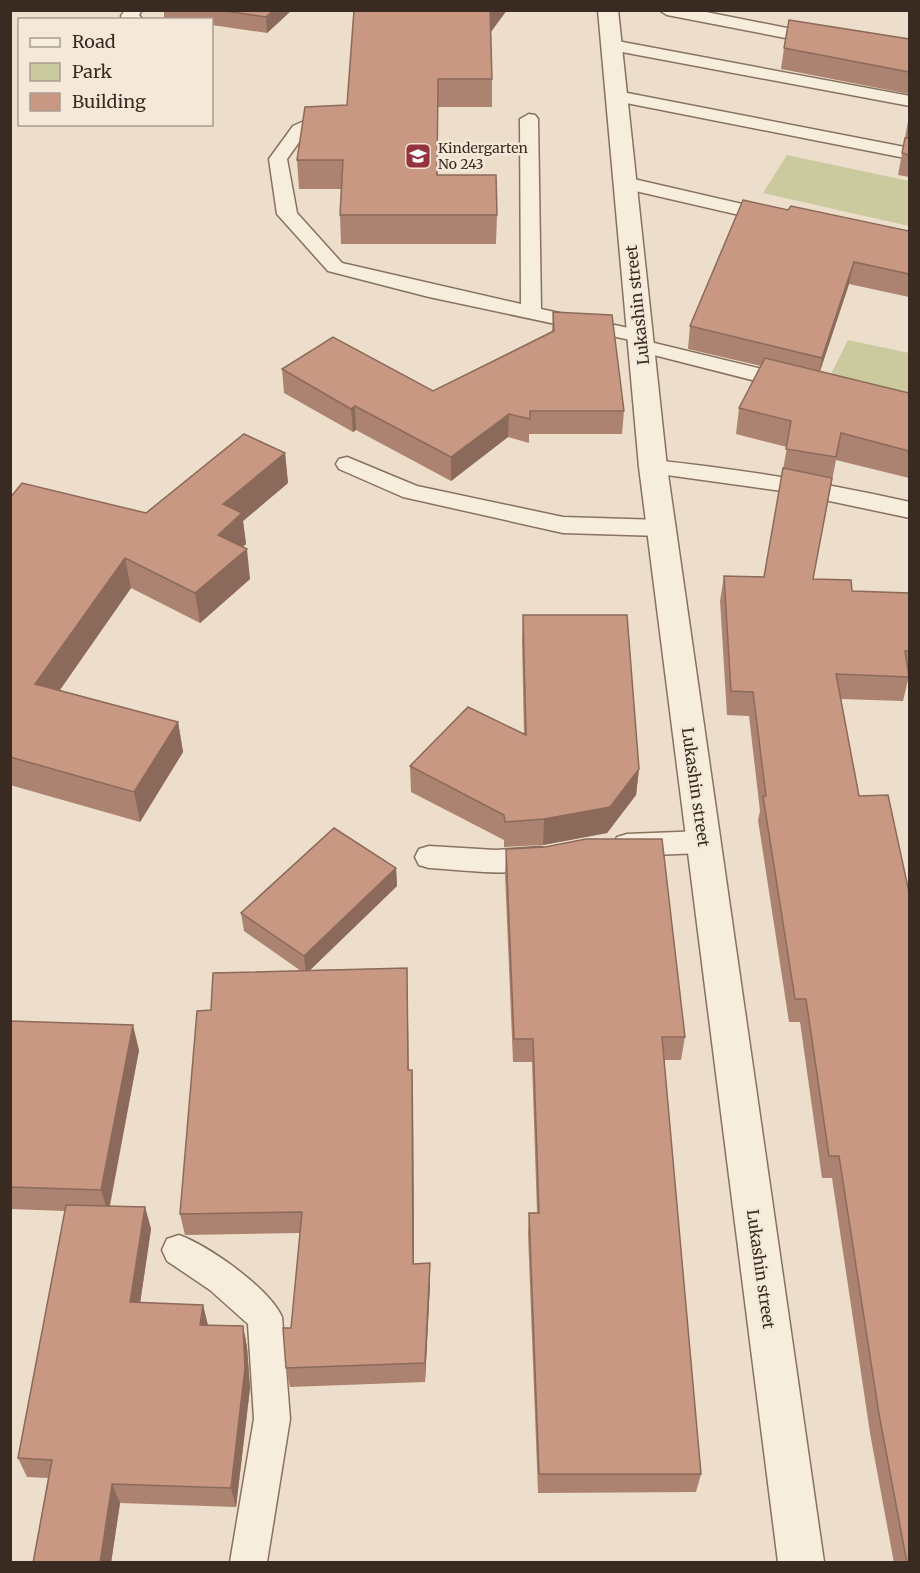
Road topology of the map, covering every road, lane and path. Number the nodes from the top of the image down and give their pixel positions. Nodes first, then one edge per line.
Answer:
1 (608, 10) edge
2 (667, 10) edge
3 (839, 43) edge
4 (612, 45) junction
5 (617, 96) junction
6 (909, 101) edge
7 (326, 116) edge
8 (529, 119) dead end
9 (909, 154) edge
10 (625, 183) junction
11 (796, 222) edge
12 (531, 313) junction
13 (640, 341) junction
14 (809, 387) edge
15 (347, 464) dead end
16 (652, 467) junction
17 (909, 510) edge
18 (661, 528) junction
19 (703, 842) junction
20 (598, 848) edge
21 (565, 854) edge
22 (429, 857) dead end
23 (178, 1250) dead end
24 (249, 1563) edge
25 (801, 1563) edge

1 - 4 street, Lukashin street
2 - 3 lane
4 - 5 street, Lukashin street
4 - 6 lane
5 - 9 lane
5 - 10 street, Lukashin street
7 - 12 lane
8 - 12 lane
10 - 11 lane
10 - 13 street, Lukashin street
12 - 13 lane
13 - 14 lane
13 - 16 street, Lukashin street
15 - 18 lane
16 - 17 lane
16 - 18 street, Lukashin street
18 - 19 street, Lukashin street
19 - 20 lane
19 - 25 street, Lukashin street
21 - 22 lane
23 - 24 lane

